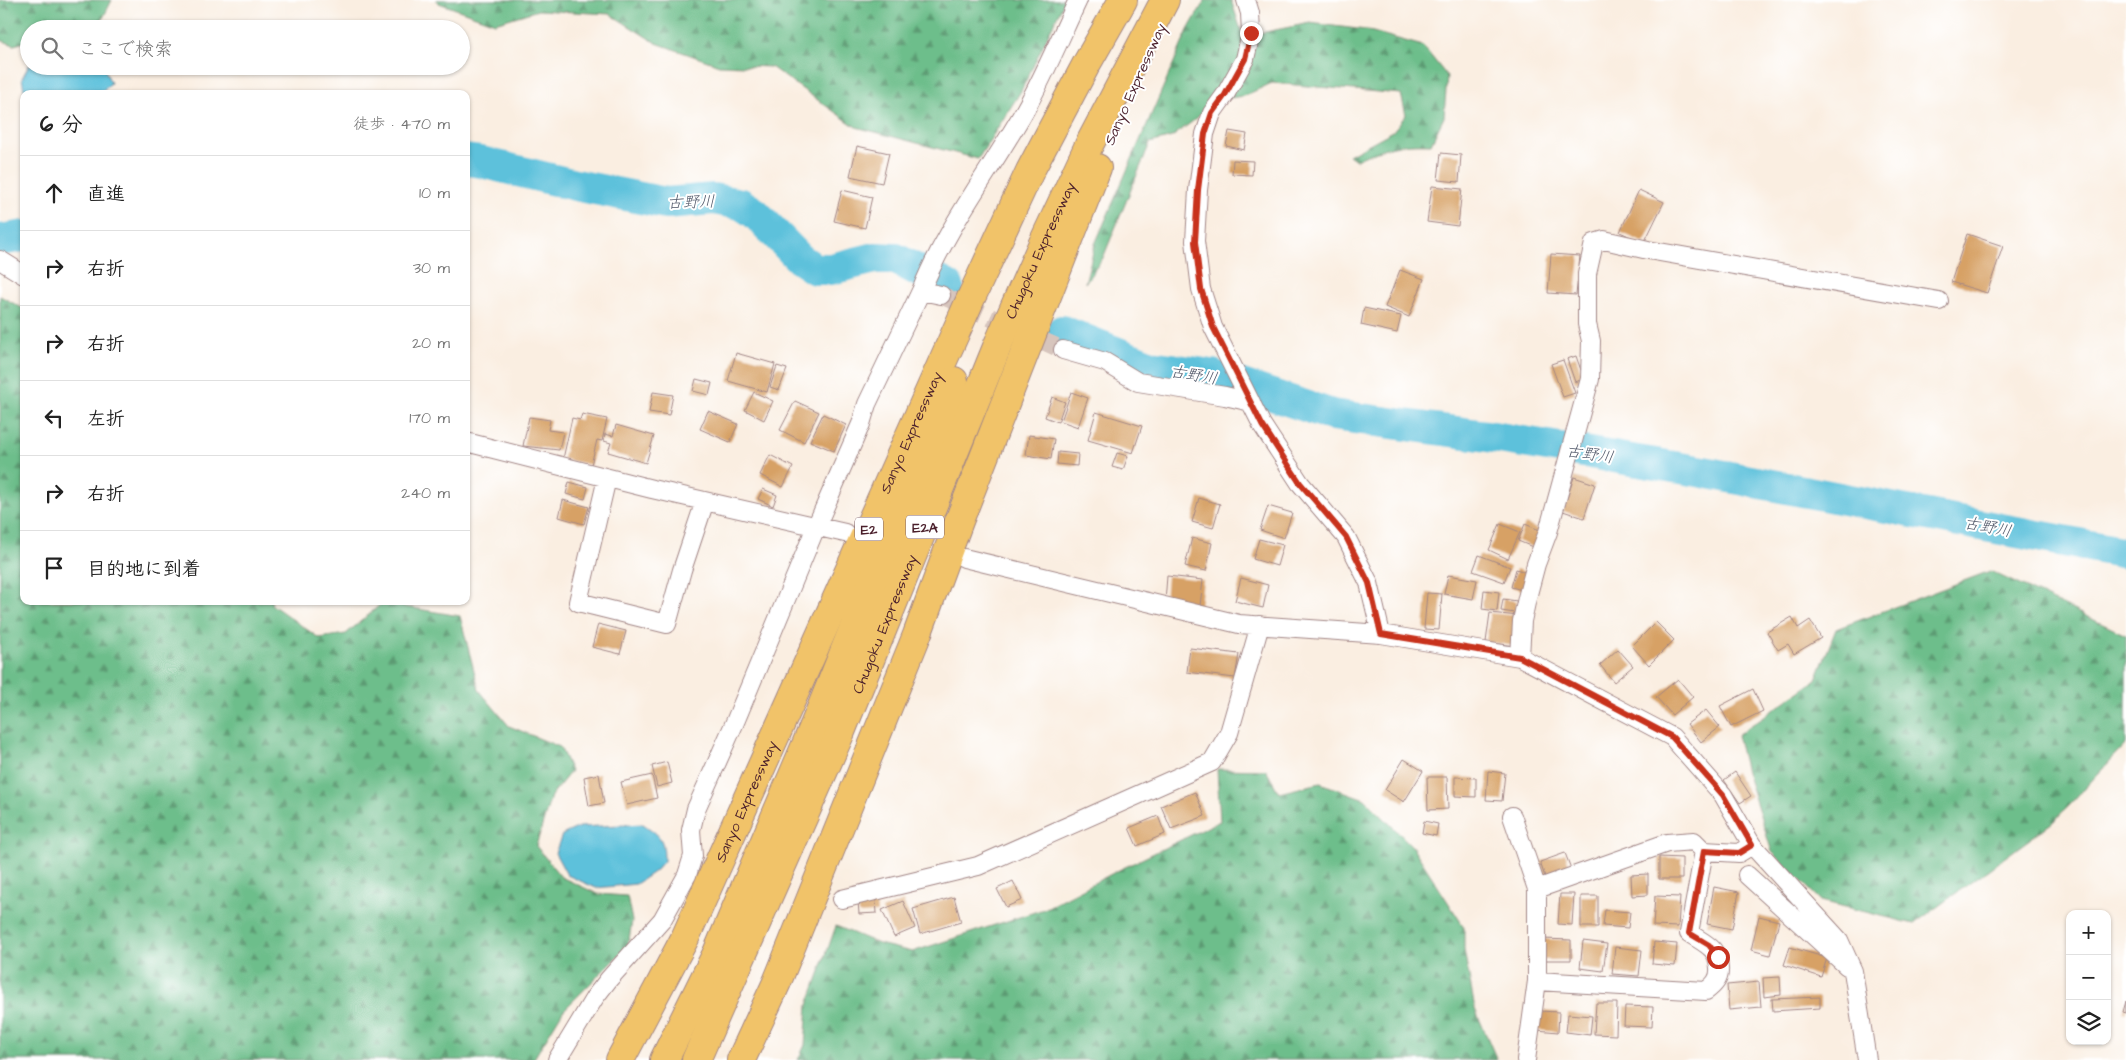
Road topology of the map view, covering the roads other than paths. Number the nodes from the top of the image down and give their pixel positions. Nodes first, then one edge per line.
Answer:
1 (1078, 0) edge
2 (1123, 0) edge
3 (1130, 0) edge
4 (1165, 0) edge
5 (1173, 0) edge
6 (1246, 0) edge
7 (0, 260) edge
8 (20, 272) edge
9 (921, 291) junction
10 (941, 295) tunnel mouth
11 (1939, 300) dead end
12 (1063, 350) tunnel mouth
13 (1251, 402) junction
14 (470, 443) edge
15 (607, 478) junction
16 (705, 501) junction
17 (816, 527) junction
18 (845, 533) dead end
19 (964, 558) dead end
20 (1260, 625) junction
21 (1381, 634) junction
22 (1520, 657) junction
23 (1512, 816) dead end
24 (1752, 845) junction
25 (1704, 851) junction
26 (1747, 875) dead end
27 (1536, 889) junction
28 (842, 899) dead end
29 (1853, 971) junction
30 (1537, 981) junction
31 (558, 1060) edge
32 (620, 1060) edge
33 (664, 1060) edge
34 (696, 1060) edge
35 (741, 1060) edge
36 (1526, 1060) edge
37 (1867, 1060) edge

1 - 9 street
2 - 32 highway, Sanyo Expressway / E2
3 - 33 highway, Chugoku Expressway / E2A
4 - 34 highway, Chugoku Expressway / E2A
5 - 35 highway, Sanyo Expressway
6 - 13 street
7 - 8 street
9 - 10 street
9 - 17 street
11 - 22 street
12 - 13 street
13 - 21 street
14 - 15 street
15 - 16 street
15 - 16 street
16 - 17 street
17 - 18 street
17 - 31 street
19 - 20 street
20 - 21 street
20 - 28 street
21 - 22 street
22 - 24 street
23 - 27 street
24 - 25 street
24 - 29 street
25 - 27 street
25 - 30 street
26 - 29 street
27 - 30 street
29 - 37 street
30 - 36 street

